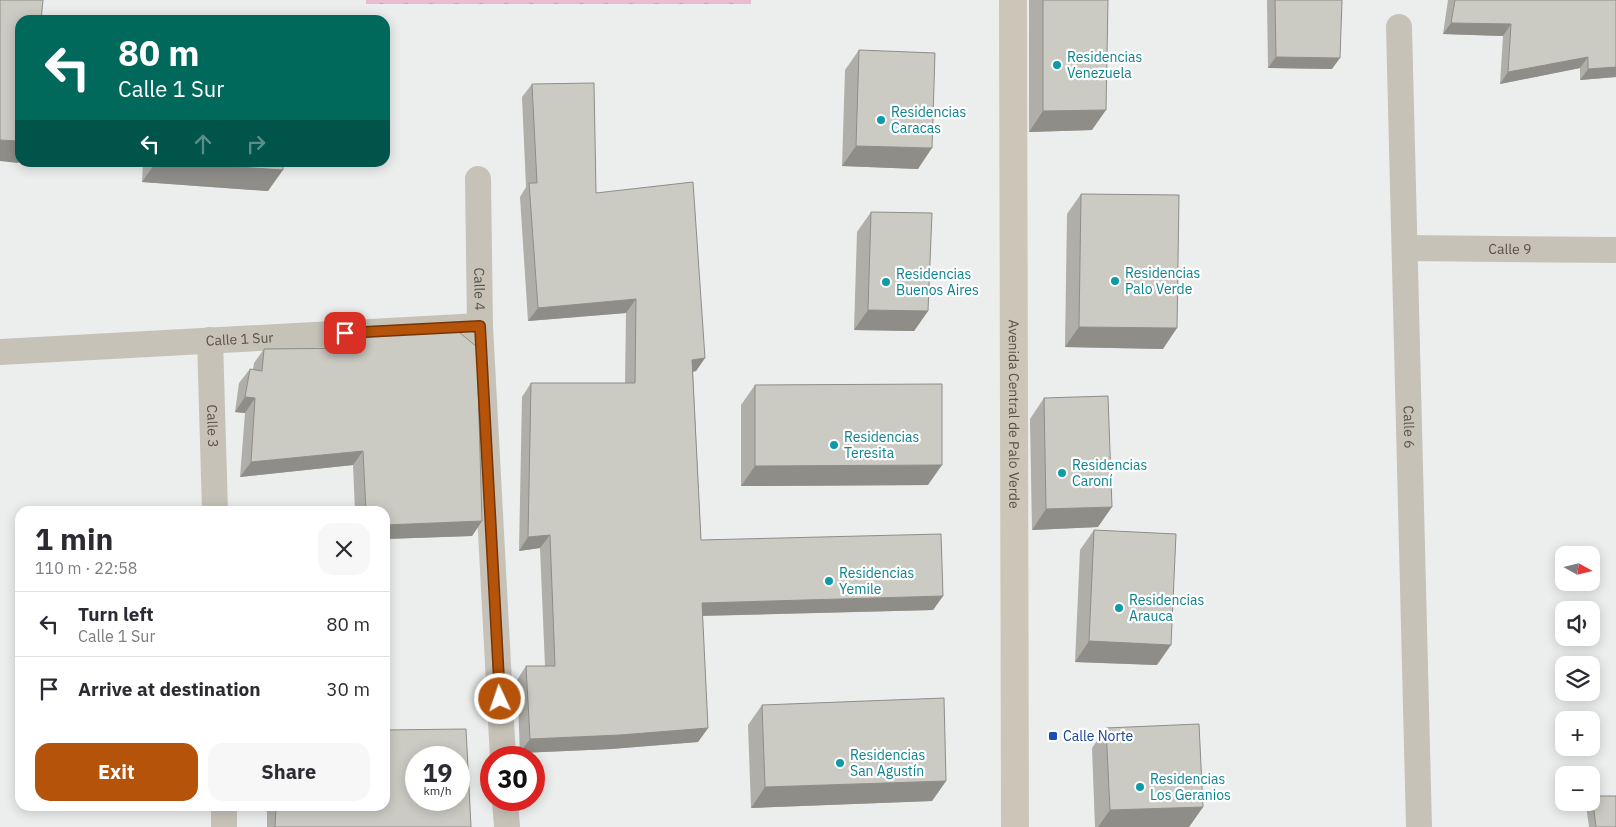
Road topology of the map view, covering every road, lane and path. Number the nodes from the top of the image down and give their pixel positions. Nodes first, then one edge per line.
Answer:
1 (1013, 0) edge
2 (1399, 28) dead end
3 (478, 179) dead end
4 (1405, 248) junction
5 (1616, 250) edge
6 (480, 326) junction
7 (210, 340) junction
8 (0, 352) edge
9 (215, 506) edge
10 (502, 746) edge
11 (224, 811) edge
12 (506, 811) edge
13 (224, 827) edge
14 (507, 827) edge
15 (1015, 827) edge
16 (1419, 827) edge

1 - 15 street, Avenida Central de Palo Verde
2 - 4 street, Calle 6
3 - 6 street, Calle 4
4 - 5 street, Calle 9
4 - 16 street, Calle 6
6 - 7 street, Calle 1 Sur
6 - 10 street, Calle 4
7 - 8 street, Calle 1 Sur
7 - 9 street, Calle 3
11 - 13 street
12 - 14 street

